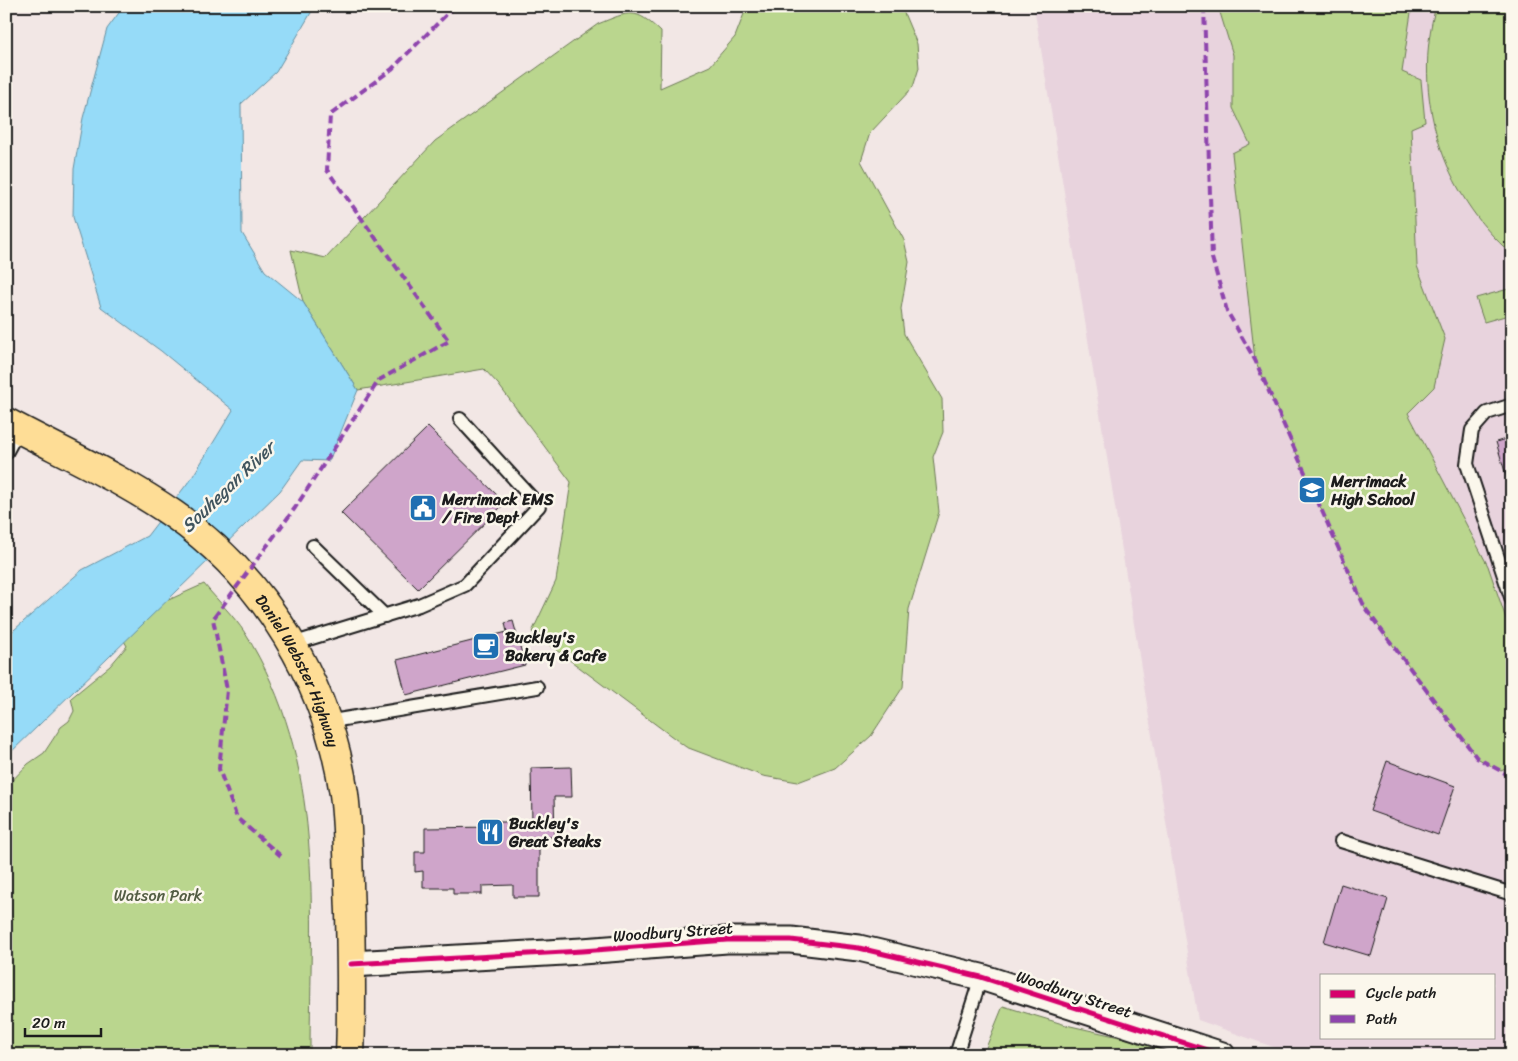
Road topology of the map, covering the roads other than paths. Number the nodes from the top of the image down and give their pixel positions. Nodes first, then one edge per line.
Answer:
1 (1512, 405) edge
2 (460, 419) dead end
3 (12, 425) edge
4 (6, 453) edge
5 (312, 546) dead end
6 (1512, 600) edge
7 (385, 616) junction
8 (292, 644) junction
9 (537, 687) dead end
10 (326, 722) junction
11 (1341, 841) dead end
12 (1512, 894) edge
13 (351, 964) junction
14 (981, 977) junction
15 (350, 1055) edge
16 (956, 1055) edge
17 (1222, 1055) edge

1 - 6 lane
2 - 7 lane
3 - 4 lane
3 - 8 main road, Daniel Webster Highway
5 - 7 lane
7 - 8 lane
8 - 10 main road, Daniel Webster Highway
9 - 10 lane
10 - 13 main road, Daniel Webster Highway
11 - 12 lane
13 - 14 street, Woodbury Street
13 - 15 main road, Daniel Webster Highway
14 - 16 lane
14 - 17 street, Woodbury Street

